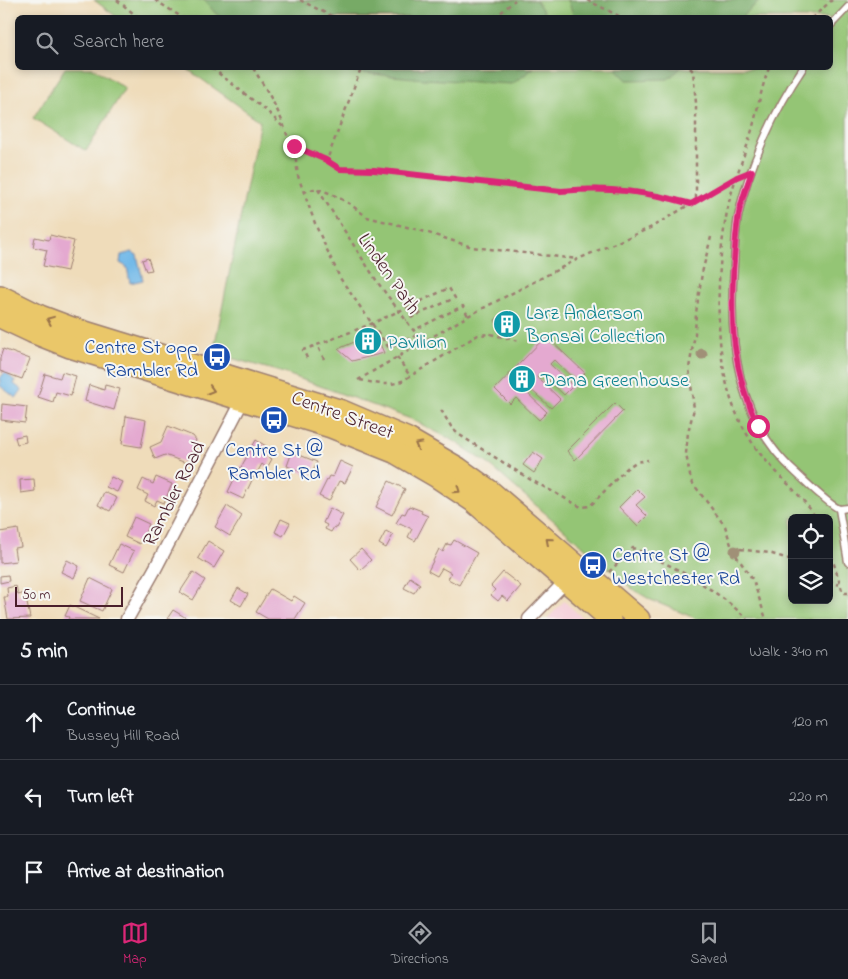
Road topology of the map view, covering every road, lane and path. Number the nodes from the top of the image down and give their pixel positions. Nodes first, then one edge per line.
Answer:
1 (117, 0) edge
2 (155, 0) edge
3 (300, 0) edge
4 (516, 0) edge
5 (587, 0) edge
6 (832, 0) edge
7 (848, 7) edge
8 (134, 15) edge
9 (178, 15) edge
10 (329, 15) edge
11 (498, 15) edge
12 (617, 15) edge
13 (815, 15) edge
14 (833, 23) edge
15 (215, 70) edge
16 (254, 70) edge
17 (360, 70) edge
18 (692, 70) edge
19 (768, 70) edge
20 (802, 70) edge
21 (285, 129) junction
22 (294, 146) junction
23 (326, 160) junction
24 (752, 171) junction
25 (737, 177) junction
26 (317, 188) junction
27 (304, 192) junction
28 (696, 200) junction
29 (691, 204) junction
30 (711, 237) dead end
31 (578, 260) junction
32 (0, 296) edge
33 (400, 312) junction
34 (0, 316) edge
35 (468, 316) junction
36 (406, 320) junction
37 (371, 324) junction
38 (414, 330) junction
39 (519, 341) dead end
40 (316, 344) junction
41 (397, 357) junction
42 (307, 358) dead end
43 (324, 359) dead end
44 (410, 376) junction
45 (247, 391) junction
46 (441, 410) dead end
47 (648, 460) dead end
48 (848, 508) edge
49 (839, 509) junction
50 (814, 514) edge
51 (732, 548) junction
52 (788, 559) edge
53 (832, 559) edge
54 (848, 562) edge
55 (573, 574) junction
56 (833, 582) edge
57 (597, 583) junction
58 (840, 585) junction
59 (848, 593) edge
60 (127, 619) edge
61 (529, 619) edge
62 (610, 619) edge
63 (638, 619) edge
64 (747, 619) edge
65 (766, 619) edge

1 - 8 path
2 - 9 path
3 - 10 path
4 - 11 path
5 - 12 path
6 - 13 path
7 - 14 lane
15 - 21 path
16 - 21 path, Linden Path
17 - 23 path
18 - 28 path
19 - 25 path
20 - 24 lane
21 - 22 path, Linden Path
22 - 23 path
22 - 27 path, Linden Path
23 - 29 path
24 - 25 path
24 - 49 lane
25 - 28 path
25 - 50 path
26 - 27 path
26 - 31 path
26 - 33 path, Linden Path
27 - 37 path, Linden Path
28 - 29 path
29 - 31 path
30 - 51 path
31 - 35 path
45 -> 32 highway, Centre Street
33 - 36 path, Linden Path
33 - 36 path
33 - 37 path
34 -> 45 highway, Centre Street
35 - 38 path
35 - 41 path
36 - 38 path, Linden Path
37 - 38 path, Linden Path
37 - 40 path
39 - 44 path
40 - 42 path
40 - 43 path
41 - 44 path
41 - 44 path
45 - 55 highway, Centre Street
45 - 60 street, Rambler Road
46 - 47 path
48 - 49 lane
49 - 54 lane
51 - 52 path
51 - 65 path
53 - 58 path
55 - 57 highway, Centre Street
55 - 61 street
55 - 62 highway, Centre Street
56 - 58 path
57 - 63 highway, Centre Street
57 - 64 path
58 - 59 path

